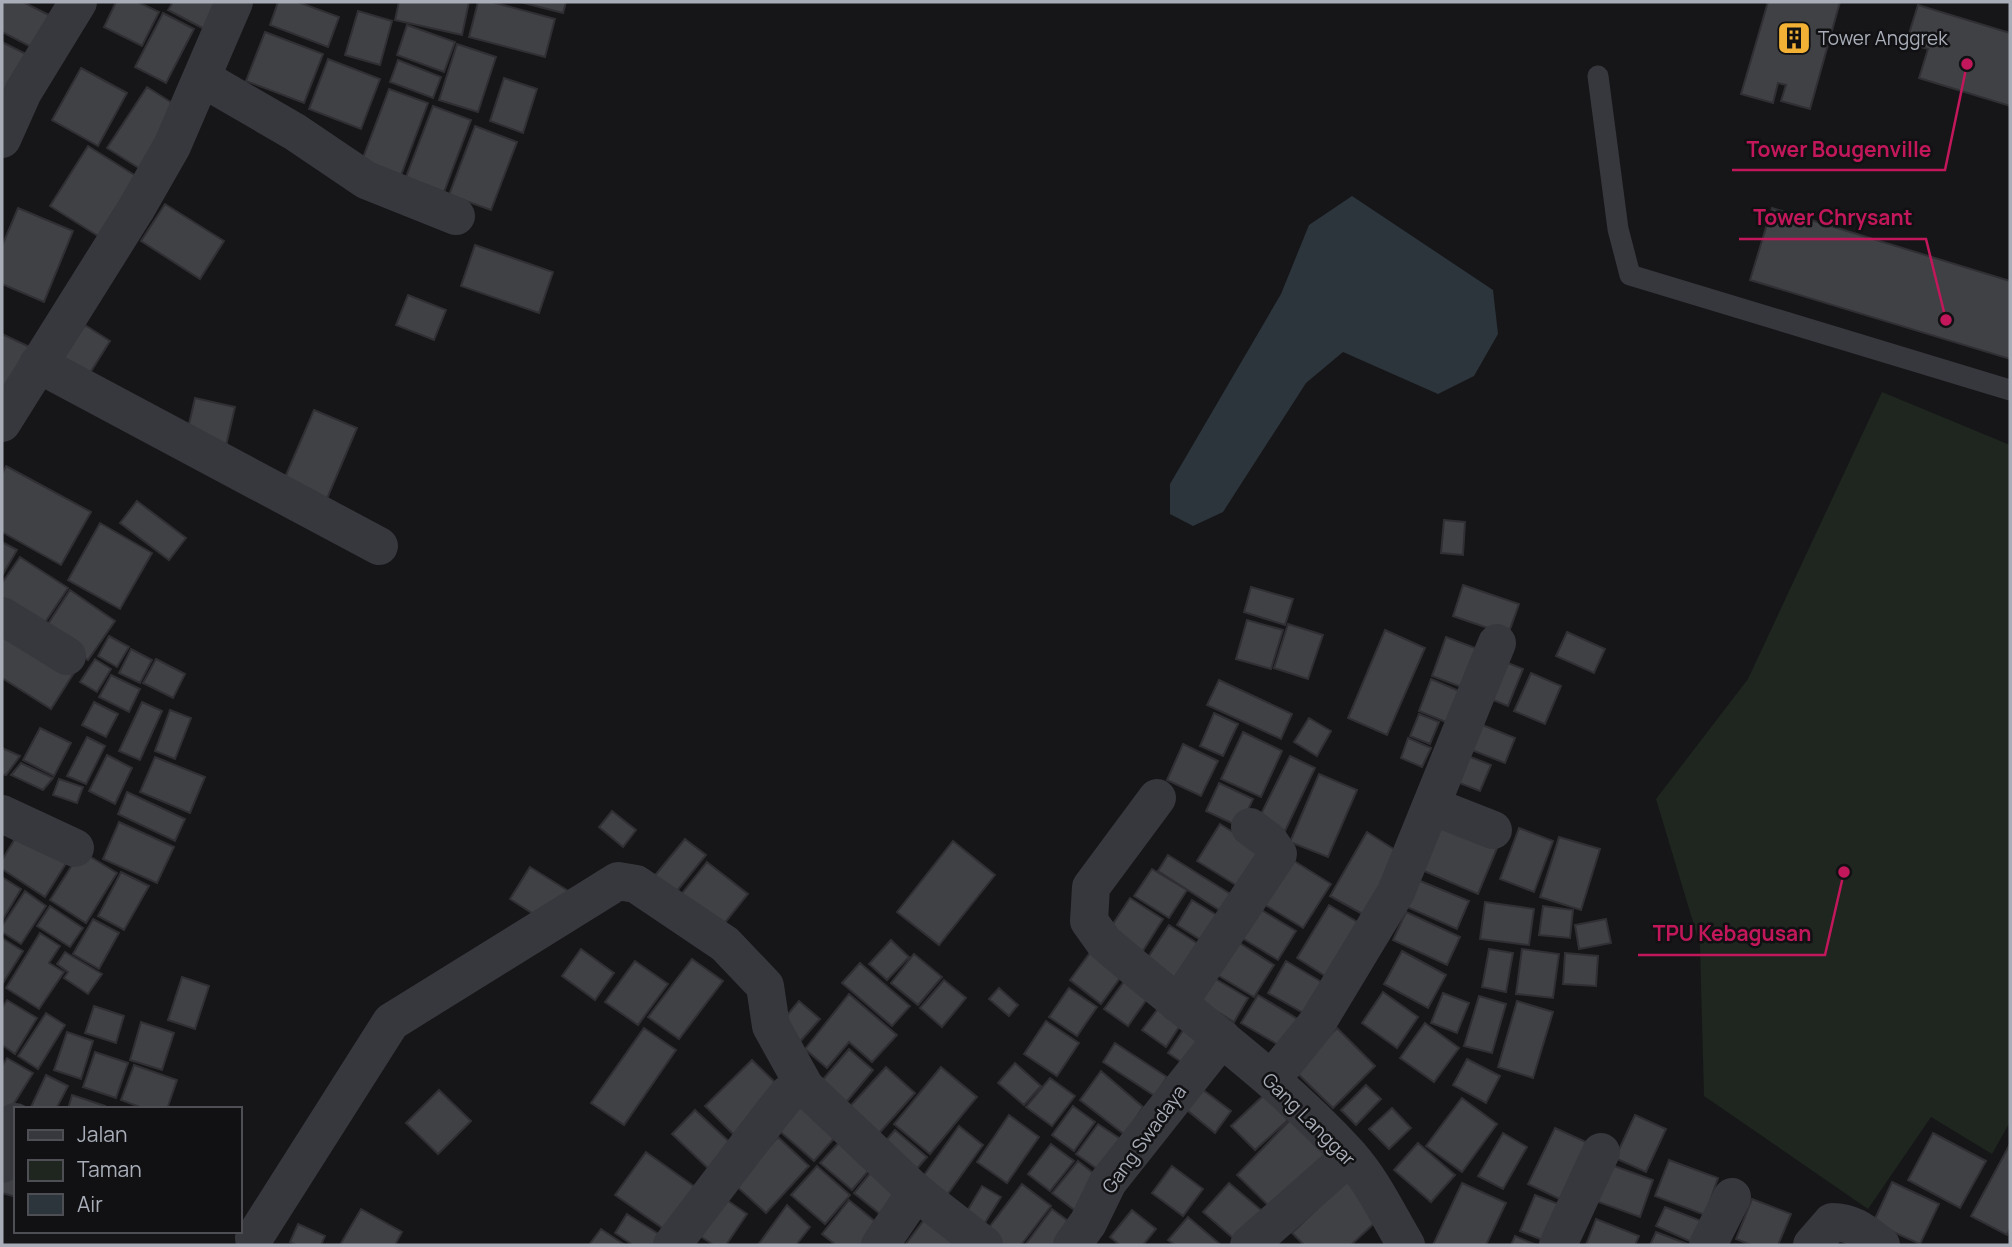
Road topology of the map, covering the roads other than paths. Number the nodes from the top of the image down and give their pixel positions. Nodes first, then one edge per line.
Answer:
1 (78, 2) edge
2 (234, 2) edge
3 (1598, 76) dead end
4 (202, 78) junction
5 (2, 139) edge
6 (456, 216) dead end
7 (38, 364) junction
8 (2010, 390) edge
9 (2, 424) edge
10 (379, 547) dead end
11 (2, 617) edge
12 (1497, 643) dead end
13 (67, 656) dead end
14 (1157, 798) dead end
15 (1432, 806) junction
16 (2, 814) edge
17 (1250, 827) dead end
18 (1493, 830) dead end
19 (75, 848) dead end
20 (1178, 1004) junction
21 (1222, 1038) junction
22 (1271, 1080) junction
23 (805, 1087) junction
24 (14, 1125) edge
25 (1601, 1152) dead end
26 (1350, 1156) junction
27 (2, 1164) edge
28 (916, 1192) junction
29 (1732, 1197) dead end
30 (253, 1237) edge
31 (672, 1245) edge
32 (880, 1245) edge
33 (984, 1245) edge
34 (1072, 1245) edge
35 (1249, 1245) edge
36 (1406, 1245) edge
37 (1558, 1245) edge
38 (1708, 1245) edge
39 (1812, 1245) edge
40 (1881, 1245) edge

1 - 5 street
2 - 4 street
3 - 8 lane
4 - 6 street
4 - 7 street
7 - 9 street
7 - 10 street
11 - 13 street
12 - 15 street
14 - 20 street, Gang Langgar
15 - 18 street
15 - 22 street
16 - 19 street
17 - 20 street
20 - 21 street, Gang Langgar
21 - 22 street, Gang Langgar
21 - 34 street, Gang Swadaya
22 - 26 street, Gang Langgar
23 - 28 street
23 - 30 street
23 - 31 street
24 - 27 street
25 - 37 street
26 - 35 street
26 - 36 street, Gang Langgar
28 - 32 street
28 - 33 street
29 - 38 street
39 - 40 street

